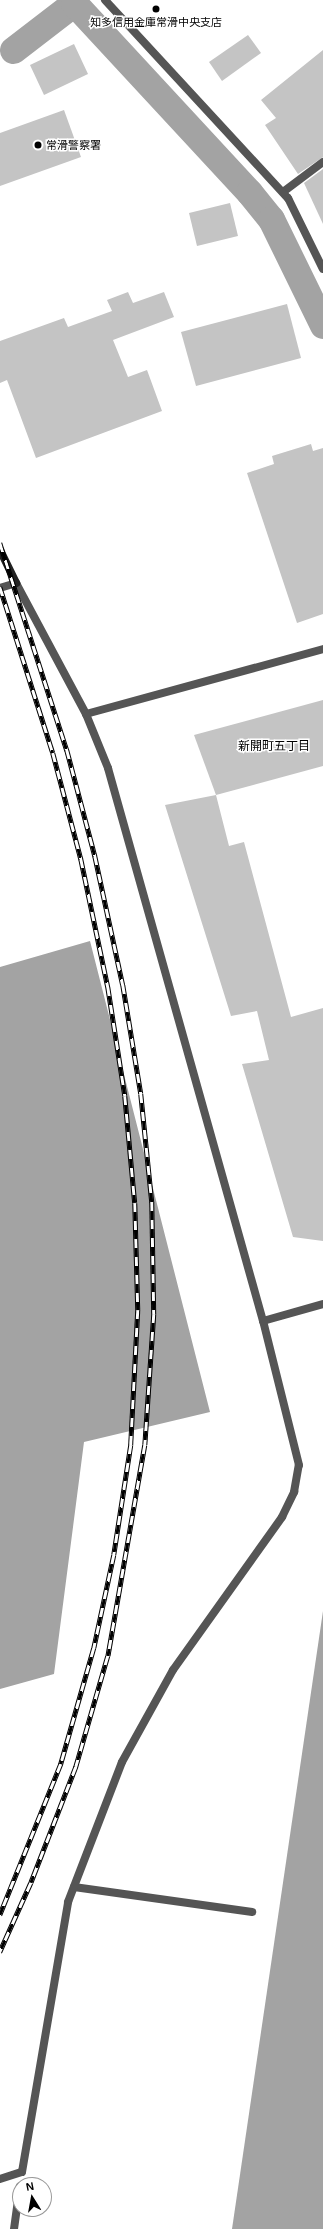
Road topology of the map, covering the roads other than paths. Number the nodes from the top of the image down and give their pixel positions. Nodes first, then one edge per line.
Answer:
1 (105, 0) edge
2 (323, 162) edge
3 (283, 192) junction
4 (323, 269) edge
5 (0, 550) edge
6 (16, 583) junction
7 (0, 588) edge
8 (323, 649) edge
9 (86, 714) junction
10 (323, 1304) edge
11 (263, 1320) junction
12 (74, 1887) junction
13 (252, 1912) dead end
14 (22, 2172) junction
15 (21, 2177) edge
16 (0, 2178) edge
17 (16, 2217) edge
18 (14, 2229) edge

1 - 3 street
2 - 3 street
3 - 4 street
5 - 6 main road
6 - 7 street
6 - 9 street
8 - 9 street
9 - 11 street
10 - 11 street
11 - 12 street
12 - 13 street
12 - 14 street
14 - 15 street
14 - 16 street
17 - 18 street

